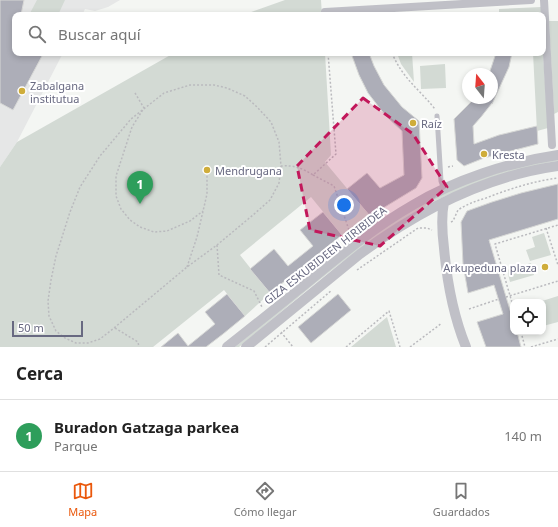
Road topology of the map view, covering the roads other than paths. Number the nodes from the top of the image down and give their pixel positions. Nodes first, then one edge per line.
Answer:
1 (531, 0) edge
2 (544, 0) edge
3 (325, 12) dead end
4 (545, 12) edge
5 (546, 36) edge
6 (437, 116) road end
7 (552, 145) dead end
8 (558, 154) edge
9 (558, 166) edge
10 (444, 189) junction
11 (444, 202) junction
12 (228, 347) edge
13 (246, 347) edge
14 (466, 347) edge

1 - 3 street
2 - 4 street
5 - 7 street
6 - 10 lane
8 - 10 street, GIZA ESKUBIDEEN HIRIBIDEA
9 - 11 street, GIZA ESKUBIDEEN HIRIBIDEA
10 - 12 street, GIZA ESKUBIDEEN HIRIBIDEA
11 - 13 street, GIZA ESKUBIDEEN HIRIBIDEA
11 - 14 street

